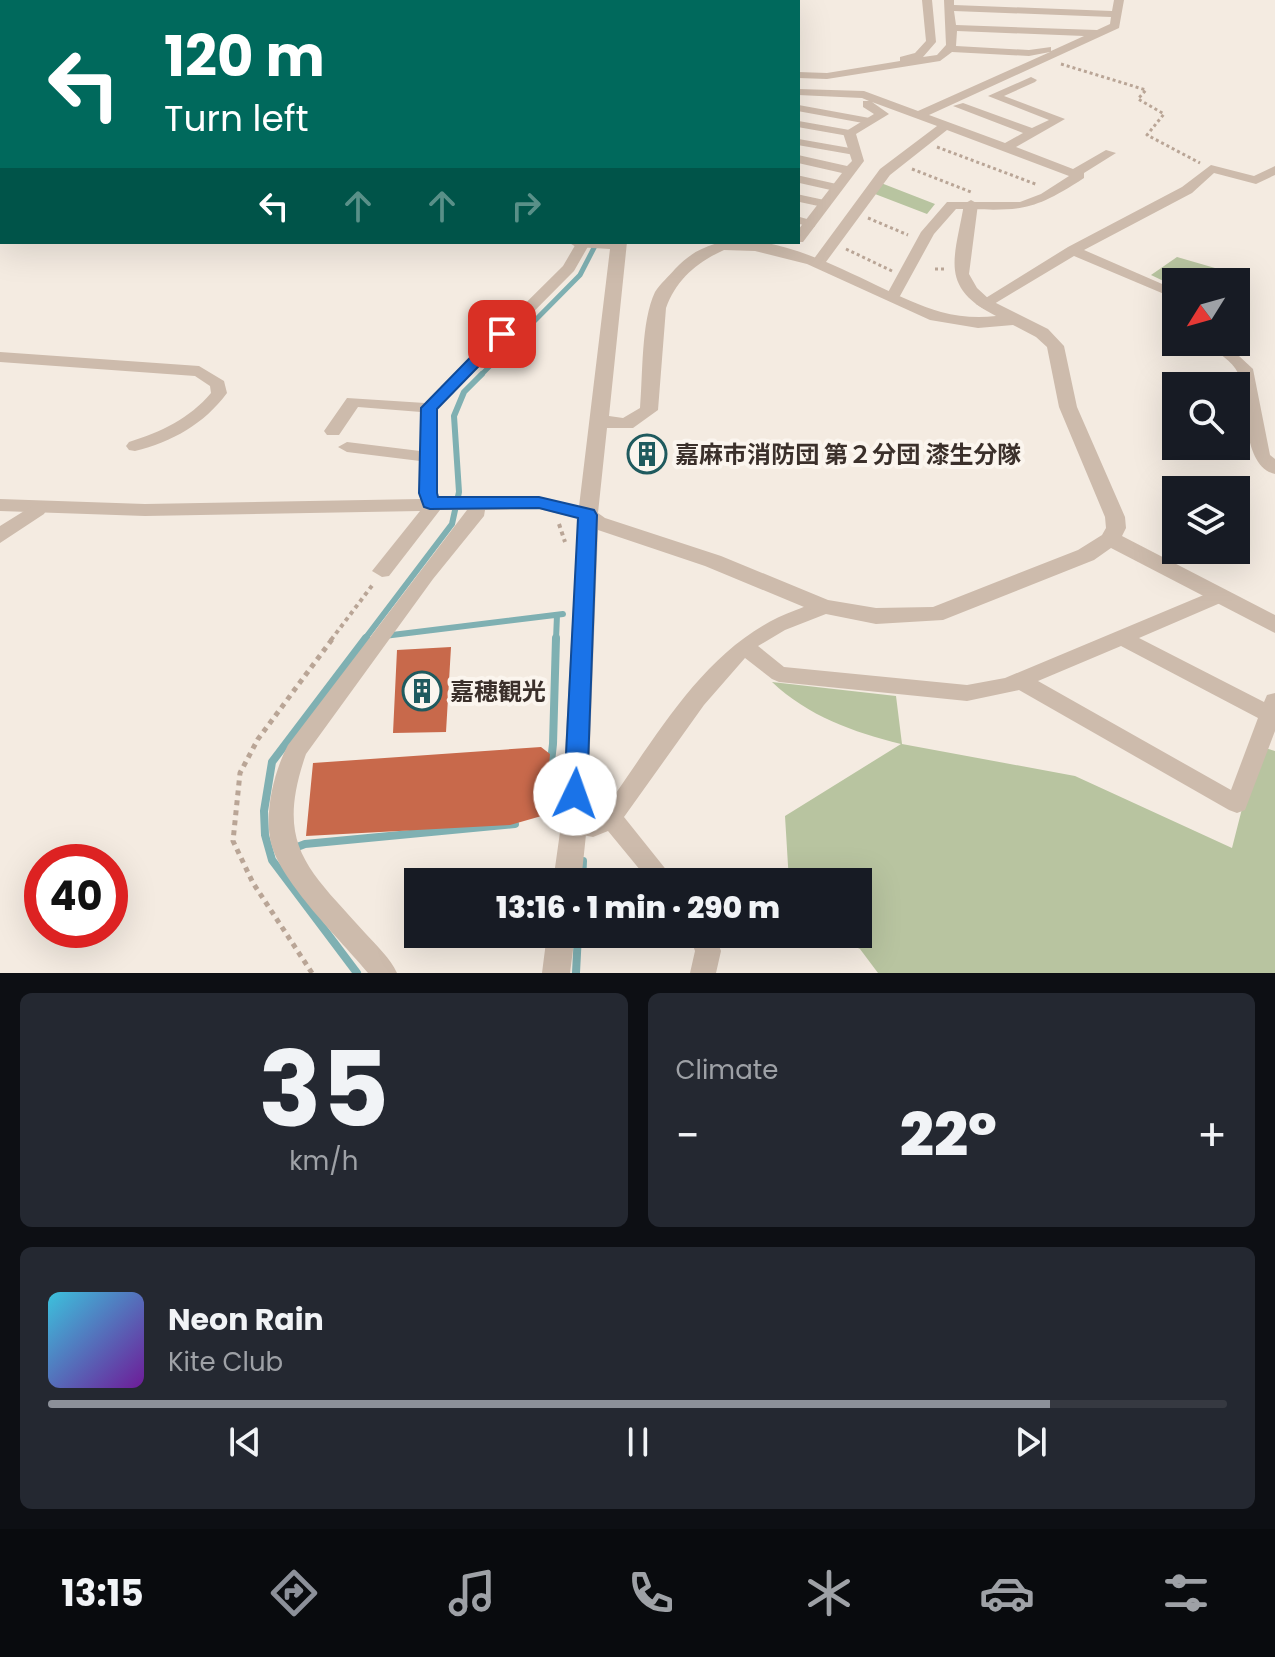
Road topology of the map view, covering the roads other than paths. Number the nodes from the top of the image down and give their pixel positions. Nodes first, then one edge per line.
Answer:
1 (927, 0) edge
2 (1119, 0) edge
3 (948, 5) edge
4 (1118, 14) junction
5 (932, 27) junction
6 (953, 28) junction
7 (1100, 34) junction
8 (948, 52) junction
9 (1042, 59) junction
10 (800, 74) edge
11 (800, 74) edge
12 (1031, 80) dead end
13 (803, 91) edge
14 (959, 106) dead end
15 (800, 108) edge
16 (917, 116) junction
17 (869, 121) junction
18 (800, 124) edge
19 (945, 126) junction
20 (849, 133) junction
21 (1033, 133) junction
22 (800, 142) edge
23 (1005, 148) junction
24 (855, 152) junction
25 (1110, 153) dead end
26 (800, 159) edge
27 (1275, 170) edge
28 (850, 171) junction
29 (1075, 173) junction
30 (800, 179) edge
31 (838, 188) junction
32 (800, 198) edge
33 (826, 204) junction
34 (971, 204) junction
35 (805, 222) edge
36 (582, 244) edge
37 (619, 244) edge
38 (718, 244) edge
39 (732, 244) edge
40 (1073, 250) junction
41 (818, 263) junction
42 (1162, 289) edge
43 (893, 296) junction
44 (984, 304) junction
45 (1018, 320) junction
46 (1231, 356) edge
47 (0, 357) edge
48 (429, 408) junction
49 (598, 421) junction
50 (333, 431) dead end
51 (135, 446) dead end
52 (347, 447) dead end
53 (430, 457) junction
54 (1275, 469) edge
55 (430, 503) junction
56 (473, 503) junction
57 (0, 505) edge
58 (37, 509) junction
59 (588, 515) junction
60 (0, 536) edge
61 (1110, 539) junction
62 (382, 571) dead end
63 (1218, 596) junction
64 (824, 607) junction
65 (1275, 625) edge
66 (1121, 637) junction
67 (745, 646) junction
68 (1019, 680) junction
69 (1272, 708) edge
70 (611, 818) junction
71 (574, 825) junction
72 (569, 868) edge
73 (652, 868) edge
74 (559, 948) edge
75 (707, 948) edge
76 (384, 973) edge
77 (556, 973) edge
78 (703, 973) edge

1 - 5 street
2 - 4 street
3 - 4 street
3 - 5 street
3 - 6 street
4 - 7 street
5 - 10 street
6 - 7 street
6 - 8 street
7 - 8 street
7 - 9 street
8 - 9 street
8 - 11 street
9 - 16 street
12 - 21 street
13 - 16 street
13 - 17 street
14 - 21 street
15 - 17 lane
16 - 19 street
17 - 20 street
18 - 20 lane
19 - 23 street
19 - 41 street
20 - 24 street
21 - 23 street
22 - 24 lane
23 - 29 street
24 - 28 street
25 - 29 street
26 - 28 street
27 - 40 street
28 - 31 street
29 - 34 street
30 - 31 lane
31 - 33 street
32 - 33 lane
33 - 35 street
34 - 43 street
34 - 44 street
36 - 48 street
37 - 49 street
38 - 49 street
39 - 41 street
40 - 42 street
40 - 44 street
41 - 43 street
43 - 45 street
44 - 45 street
45 - 61 street
46 - 54 street
47 - 51 street
48 - 50 street
48 - 53 street
49 - 59 street
52 - 53 street
53 - 55 street
55 - 56 street
55 - 58 street
55 - 62 street
56 - 59 street
56 - 76 street
57 - 58 street
58 - 60 street
59 - 64 street
59 - 71 street
61 - 63 street
61 - 64 street
63 - 65 street
63 - 66 street
64 - 67 street
66 - 68 street
66 - 69 street
67 - 68 street
67 - 70 street
68 - 69 street
70 - 71 street
70 - 73 street
71 - 72 street
74 - 77 street
75 - 78 street

